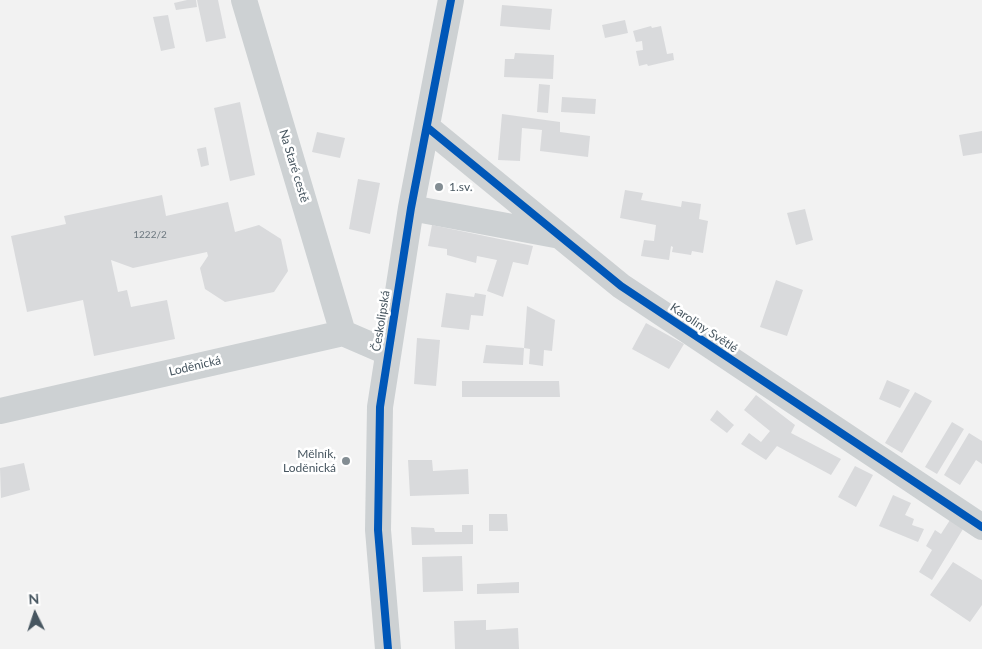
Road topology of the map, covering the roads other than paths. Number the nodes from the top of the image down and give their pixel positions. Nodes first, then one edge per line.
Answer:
1 (244, 0) edge
2 (451, 0) edge
3 (428, 128) junction
4 (411, 208) junction
5 (558, 235) junction
6 (343, 333) junction
7 (387, 352) junction
8 (0, 411) edge
9 (982, 527) edge
10 (388, 649) edge

1 - 6 street, Na Staré cestě
2 - 3 street, Českolipská
3 - 4 street, Českolipská
3 - 5 street, Karoliny Světlé
4 - 5 street, Karoliny Světlé
4 - 7 street, Českolipská
5 - 9 street, Karoliny Světlé
6 - 7 street
6 - 8 street, Loděnická
7 - 10 street, Českolipská

